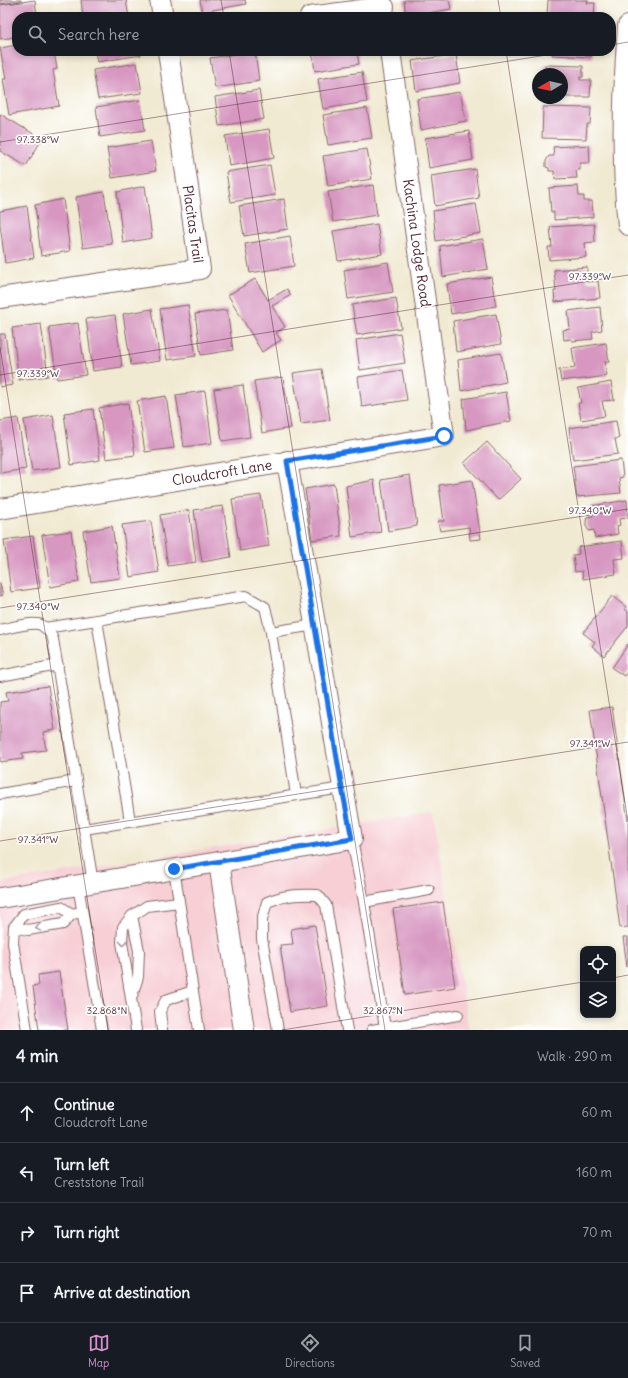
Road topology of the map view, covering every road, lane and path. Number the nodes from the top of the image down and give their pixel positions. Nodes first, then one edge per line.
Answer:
1 (160, 0) edge
2 (384, 8) edge
3 (162, 12) edge
4 (351, 12) edge
5 (628, 26) edge
6 (169, 56) edge
7 (391, 56) edge
8 (628, 225) edge
9 (0, 298) edge
10 (444, 436) joint
11 (287, 461) junction
12 (0, 509) edge
13 (97, 620) junction
14 (315, 625) junction
15 (46, 628) junction
16 (0, 630) edge
17 (271, 632) junction
18 (58, 665) junction
19 (0, 676) edge
20 (76, 781) junction
21 (342, 788) junction
22 (0, 794) edge
23 (296, 795) junction
24 (130, 821) junction
25 (84, 829) junction
26 (352, 839) junction
27 (219, 862) junction
28 (174, 869) junction
29 (86, 884) junction
30 (429, 890) dead end
31 (0, 898) edge
32 (179, 902) junction
33 (364, 902) junction
34 (82, 912) junction
35 (72, 914) junction
36 (132, 916) junction
37 (14, 927) junction
38 (193, 991) junction
39 (131, 999) junction
40 (458, 1015) dead end
41 (385, 1028) junction
42 (27, 1030) edge
43 (102, 1030) edge
44 (136, 1030) edge
45 (162, 1030) edge
46 (199, 1030) edge
47 (244, 1030) edge
48 (278, 1030) edge
49 (347, 1030) edge
50 (372, 1030) edge

1 - 3 street
2 - 4 street
5 - 8 street
6 - 9 street, Placitas Trail
7 - 10 street, Kachina Lodge Road
10 - 11 street, Cloudcroft Lane
11 - 12 street, Cloudcroft Lane
11 - 14 street
13 - 15 lane
13 - 17 lane
13 - 24 lane
14 - 17 lane
14 - 21 street
15 - 16 lane
15 - 18 lane
17 - 23 lane
18 - 19 lane
18 - 20 lane
20 - 22 lane
20 - 25 lane
21 - 23 lane
21 - 26 street
23 - 24 lane
24 - 25 lane
25 - 29 lane
26 - 27 street
26 - 33 lane
27 - 28 street
27 - 47 street
28 - 29 street
28 - 32 lane
29 - 31 street
29 - 34 lane
30 - 33 lane
32 - 36 lane
32 - 38 lane
33 - 41 lane
34 - 35 lane
34 - 43 lane
35 -> 37 lane
35 - 37 lane
36 - 39 lane
36 -> 39 lane
37 - 42 lane
38 - 45 lane
38 - 46 lane
39 - 44 lane
40 - 41 lane
41 - 50 lane
48 - 49 lane

